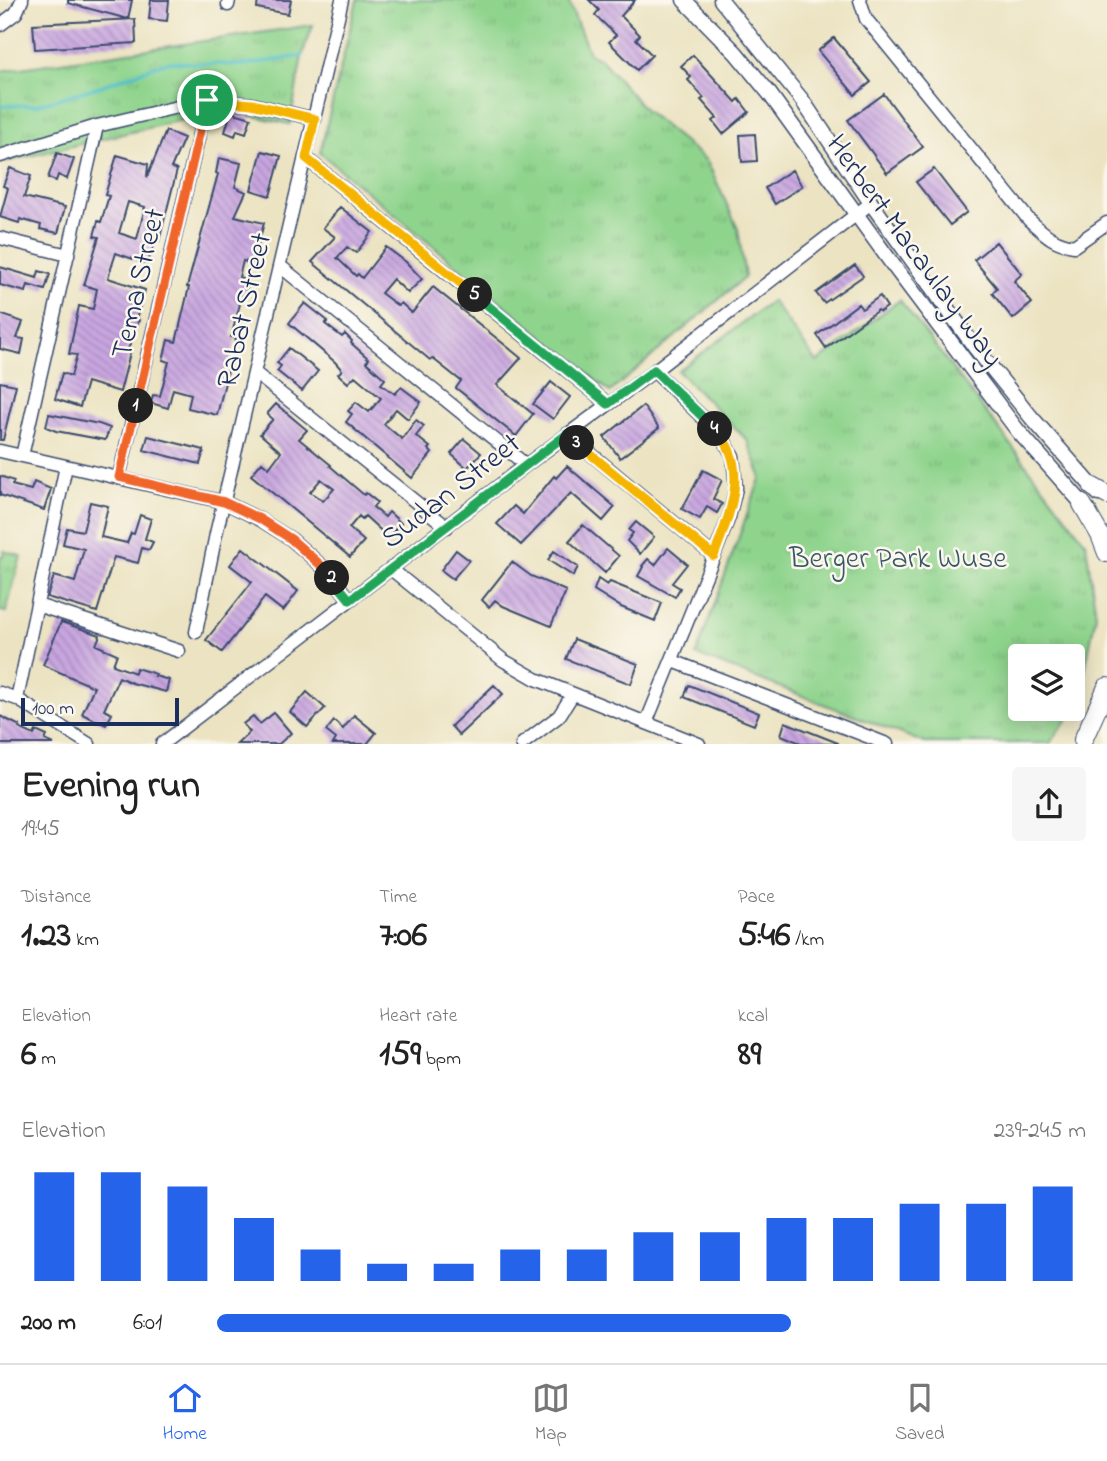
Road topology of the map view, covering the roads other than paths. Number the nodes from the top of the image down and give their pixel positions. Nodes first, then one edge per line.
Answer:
1 (22, 0) edge
2 (342, 0) edge
3 (684, 0) edge
4 (721, 0) edge
5 (860, 0) edge
6 (0, 25) edge
7 (207, 100) junction
8 (315, 119) junction
9 (97, 126) junction
10 (0, 156) edge
11 (306, 158) junction
12 (871, 202) junction
13 (856, 214) junction
14 (1107, 223) edge
15 (0, 238) edge
16 (68, 255) junction
17 (280, 266) junction
18 (654, 370) junction
19 (255, 373) junction
20 (608, 404) junction
21 (567, 434) junction
22 (0, 451) edge
23 (22, 456) junction
24 (526, 465) junction
25 (66, 466) junction
26 (119, 477) junction
27 (1100, 491) edge
28 (224, 502) junction
29 (1107, 502) edge
30 (1082, 504) junction
31 (447, 527) junction
32 (1107, 531) edge
33 (1107, 553) edge
34 (714, 556) junction
35 (391, 569) junction
36 (350, 600) junction
37 (37, 605) junction
38 (196, 632) dead end
39 (179, 651) dead end
40 (673, 661) junction
41 (1107, 687) edge
42 (0, 692) edge
43 (573, 694) junction
44 (17, 699) junction
45 (1107, 709) edge
46 (646, 723) junction
47 (1082, 742) edge
48 (89, 744) edge
49 (162, 744) edge
50 (522, 744) edge
51 (699, 744) edge
52 (887, 744) edge

1 - 6 street
2 - 8 street, Rabat Street
3 - 13 main road, Herbert Macaulay Way
4 - 12 main road, Herbert Macaulay Way
5 - 14 street
7 - 8 street
7 - 9 street
7 - 26 street, Tema Street
8 - 11 street, Rabat Street
9 - 10 street
9 - 16 street
11 - 17 street, Rabat Street
11 - 20 street
12 - 13 street, Sudan Street
12 - 27 main road, Herbert Macaulay Way
13 - 18 street, Sudan Street
13 - 30 main road, Herbert Macaulay Way
15 - 16 street
16 - 23 street
17 - 19 street, Rabat Street
17 - 24 street
18 - 20 street, Sudan Street
18 - 34 street
19 - 28 street, Rabat Street
19 - 31 street
20 - 21 street, Sudan Street
21 - 24 street, Sudan Street
21 - 34 street
22 - 23 street
23 - 25 street
24 - 31 street, Sudan Street
25 - 26 street
25 - 37 street
26 - 28 street
27 - 29 main road, Herbert Macaulay Way
28 - 36 street
28 - 38 street, Rabat Street
30 - 32 main road, Herbert Macaulay Way
30 - 33 highway
31 - 35 street, Sudan Street
34 - 40 street
35 - 36 street, Sudan Street
35 - 43 street
36 - 49 street, Sudan Street
37 - 39 street
37 - 44 street
40 - 46 street
40 - 52 street
41 - 47 highway
42 - 44 street
43 - 46 street
43 - 50 street
44 - 48 street
45 - 47 highway
46 - 51 street

